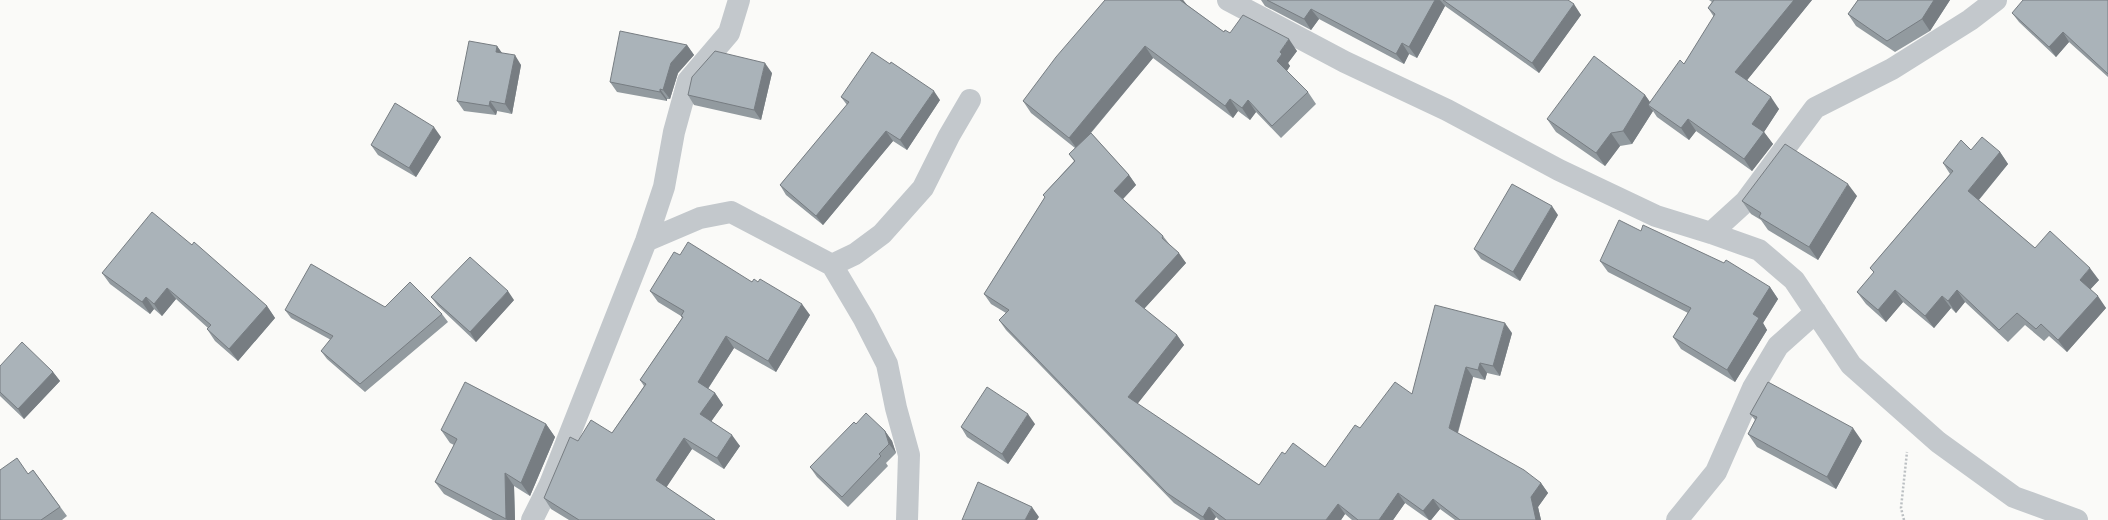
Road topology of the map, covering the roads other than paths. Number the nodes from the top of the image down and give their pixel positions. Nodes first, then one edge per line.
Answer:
1 (739, 0) edge
2 (1996, 0) edge
3 (1235, 2) edge
4 (970, 100) dead end
5 (1711, 233) junction
6 (646, 241) junction
7 (832, 265) junction
8 (1816, 312) junction
9 (532, 520) edge
10 (907, 520) edge
11 (1677, 520) edge
12 (2077, 520) edge

1 - 6 street
2 - 5 street
3 - 5 street
4 - 7 street
5 - 8 street
6 - 7 street
6 - 9 street
7 - 10 street
8 - 11 street
8 - 12 street

